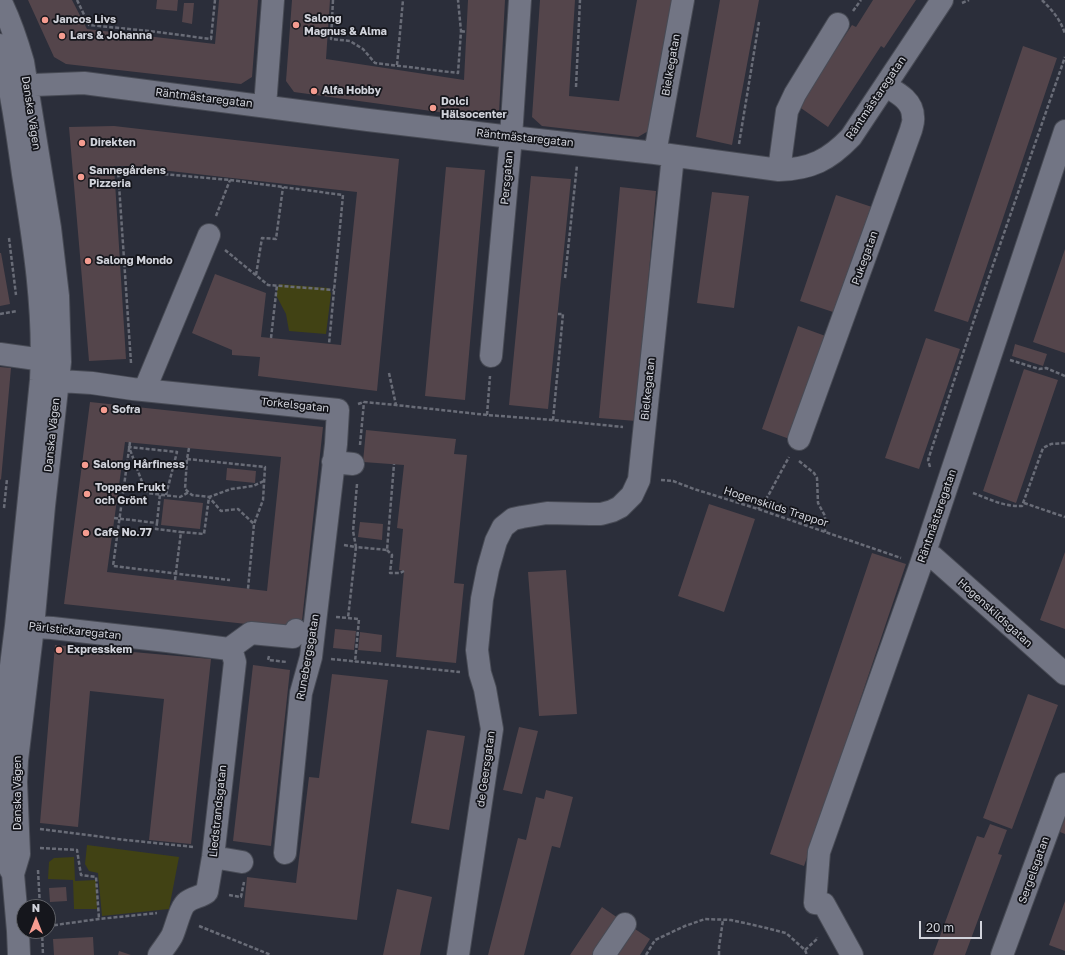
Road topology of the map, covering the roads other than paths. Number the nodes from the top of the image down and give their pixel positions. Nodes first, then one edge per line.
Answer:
1 (0, 0) edge
2 (273, 0) edge
3 (520, 0) edge
4 (683, 0) edge
5 (942, 0) edge
6 (838, 24) dead end
7 (0, 45) edge
8 (7, 85) edge
9 (886, 86) junction
10 (265, 106) junction
11 (1065, 130) edge
12 (511, 137) junction
13 (664, 155) junction
14 (779, 170) junction
15 (209, 235) road end
16 (0, 354) edge
17 (492, 356) road end
18 (50, 371) junction
19 (145, 389) junction
20 (338, 410) joint
21 (797, 449) road end
22 (513, 519) joint
23 (915, 556) junction
24 (24, 626) junction
25 (296, 630) dead end
26 (229, 649) junction
27 (1065, 674) edge
28 (1065, 784) edge
29 (214, 853) junction
30 (285, 853) dead end
31 (242, 862) dead end
32 (625, 924) dead end
33 (20, 955) edge
34 (159, 955) edge
35 (458, 955) edge
36 (604, 955) edge
37 (852, 955) edge
38 (1002, 955) edge

1 - 8 street, Danska Vägen
2 - 10 street
3 - 12 street, Persgatan
4 - 13 street, Bielkegatan
5 - 9 street, Räntmästaregatan
6 - 14 street
7 - 8 street, Danska Vägen
8 - 10 street, Räntmästaregatan
8 - 18 street, Danska Vägen
9 - 14 street, Räntmästaregatan
9 - 21 street, Pukegatan
10 - 12 street, Räntmästaregatan
11 - 23 street, Räntmästaregatan
12 - 13 street, Räntmästaregatan
12 - 17 street, Persgatan
13 - 14 street, Räntmästaregatan
13 - 22 street, Bielkegatan
15 - 19 street
16 - 18 street, Torkelsgatan
18 - 19 street, Torkelsgatan
18 - 24 street, Danska Vägen
19 - 20 street, Torkelsgatan
20 - 30 street, Runebergsgatan
22 - 35 street, de Geersgatan
23 - 27 street, Hogenskildsgatan
23 - 37 street, Räntmästaregatan
24 - 26 street, Pärlstickaregatan
24 - 33 street, Danska Vägen
25 - 26 street
26 - 29 street, Liedstrandsgatan
28 - 38 street, Sergelsgatan
29 - 31 street
29 - 34 street, Liedstrandsgatan
32 - 36 street

